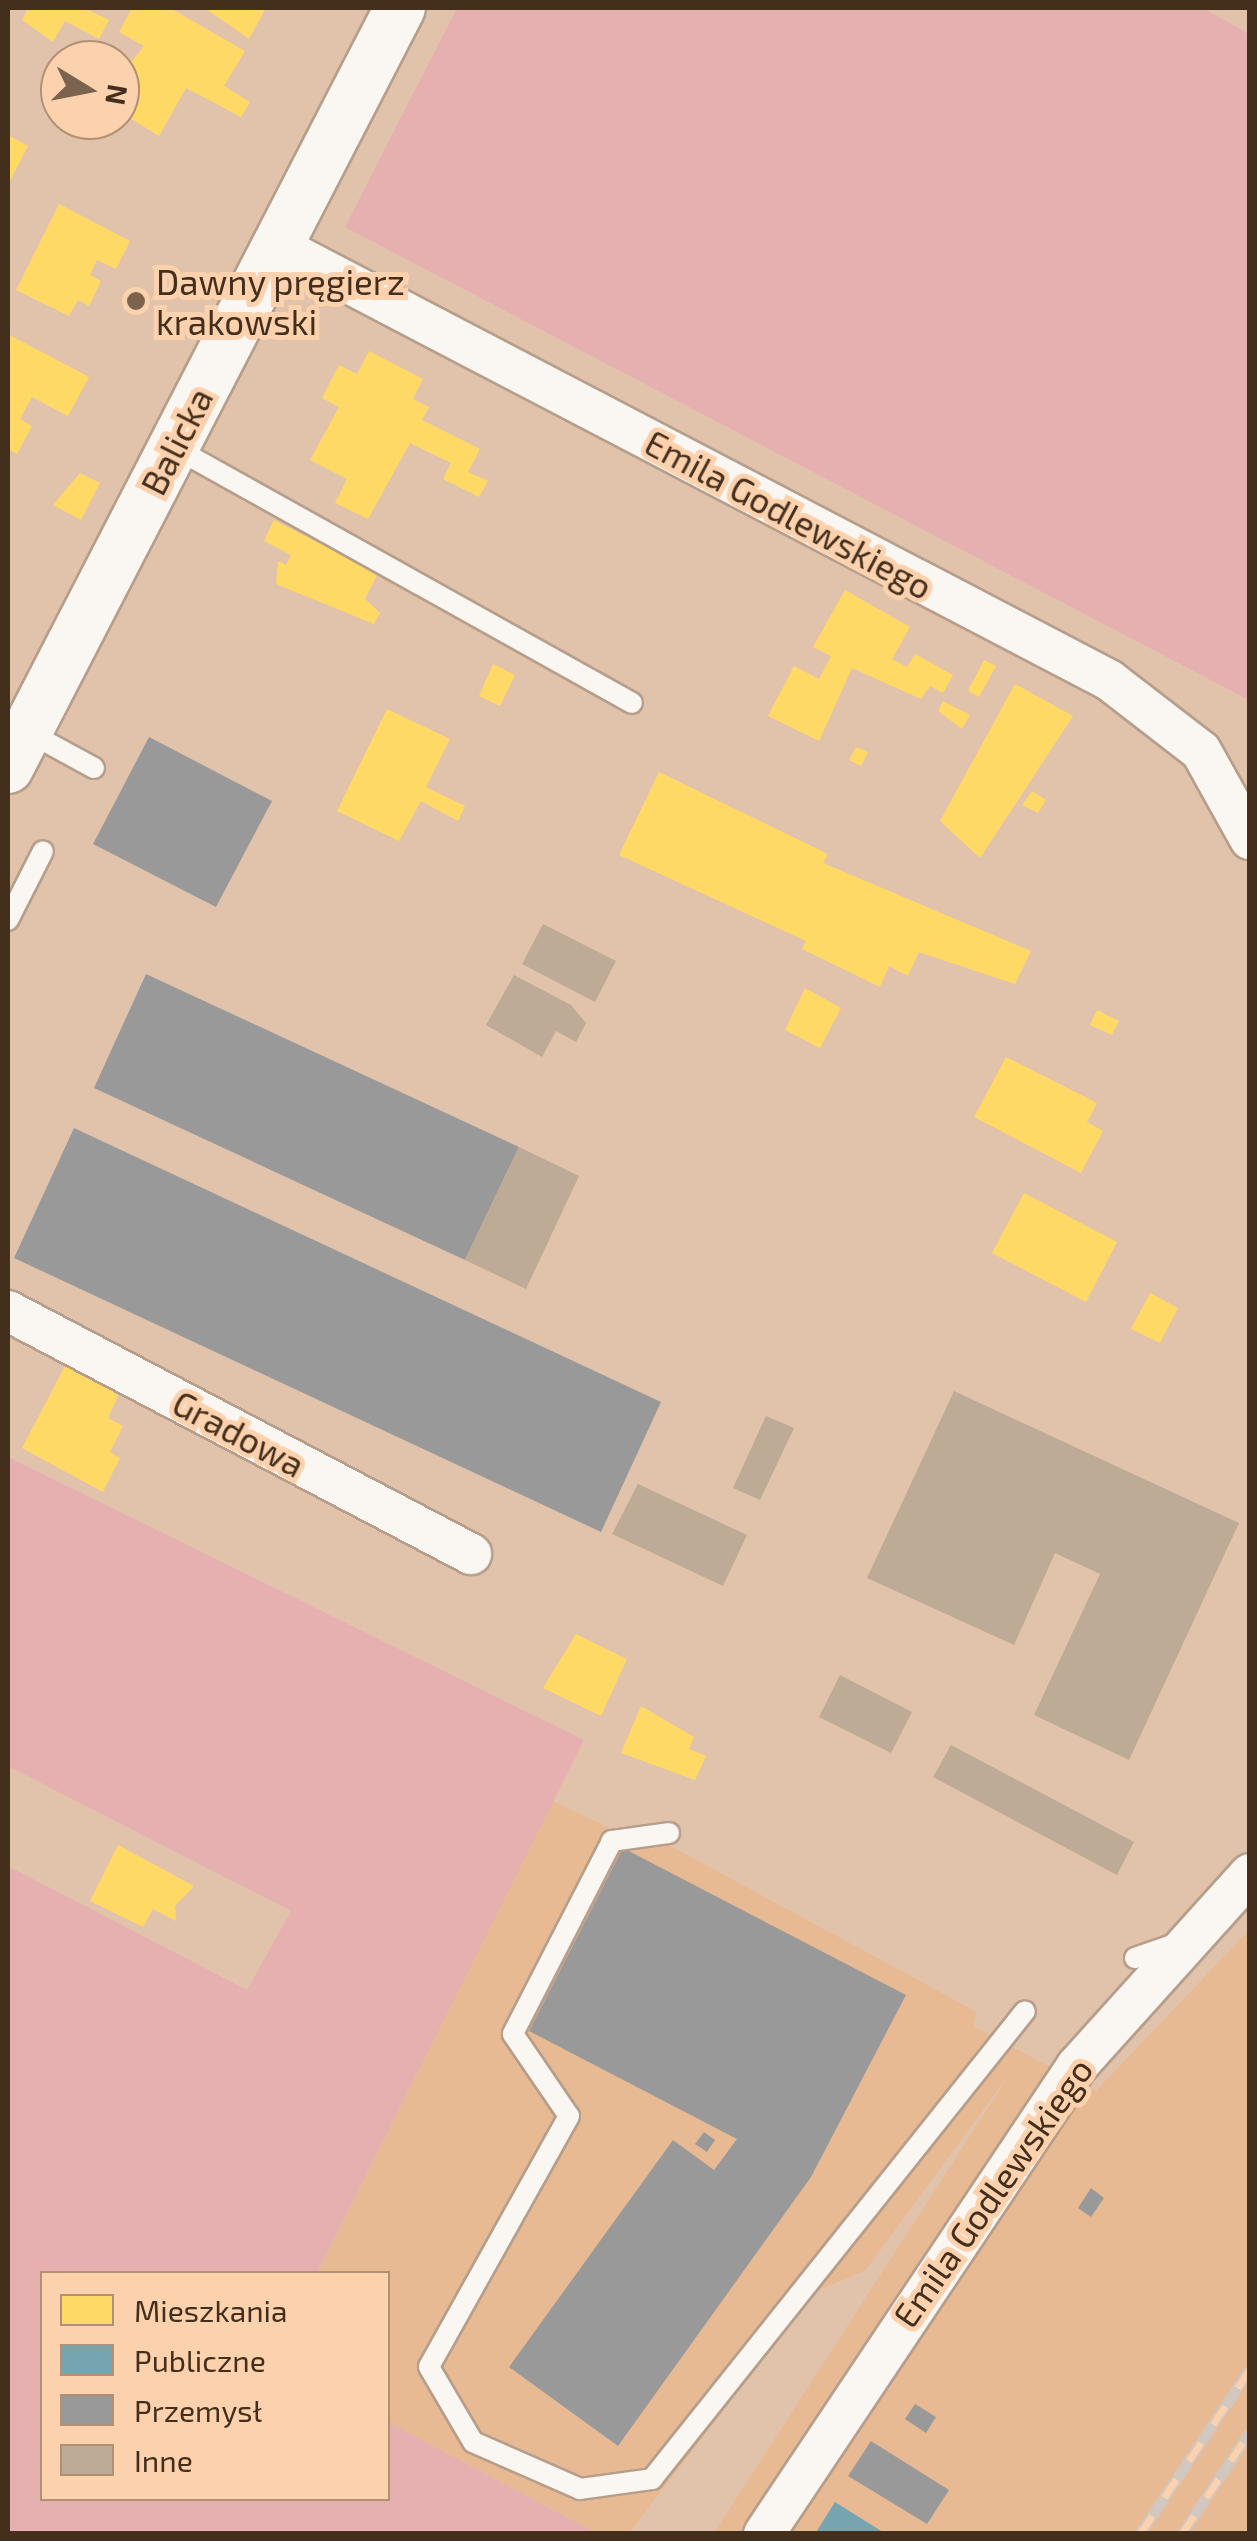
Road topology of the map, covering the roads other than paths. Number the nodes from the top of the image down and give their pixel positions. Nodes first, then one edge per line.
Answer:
1 (400, 8) edge
2 (278, 246) junction
3 (174, 447) junction
4 (632, 703) dead end
5 (17, 750) edge
6 (94, 768) dead end
7 (1250, 839) edge
8 (43, 851) dead end
9 (8, 920) edge
10 (8, 1311) edge
11 (471, 1554) dead end
12 (668, 1833) dead end
13 (1250, 1874) edge
14 (1186, 1940) junction
15 (1135, 1958) dead end
16 (1025, 2011) dead end
17 (764, 2534) edge

1 - 2 street, Balicka
2 - 3 street, Balicka
2 - 7 street, Emila Godlewskiego
3 - 4 lane
3 - 5 street, Balicka
5 - 6 lane
8 - 9 lane
10 - 11 street, Gradowa
12 - 16 lane
13 - 14 street, Emila Godlewskiego
14 - 15 lane
14 - 17 street, Emila Godlewskiego

